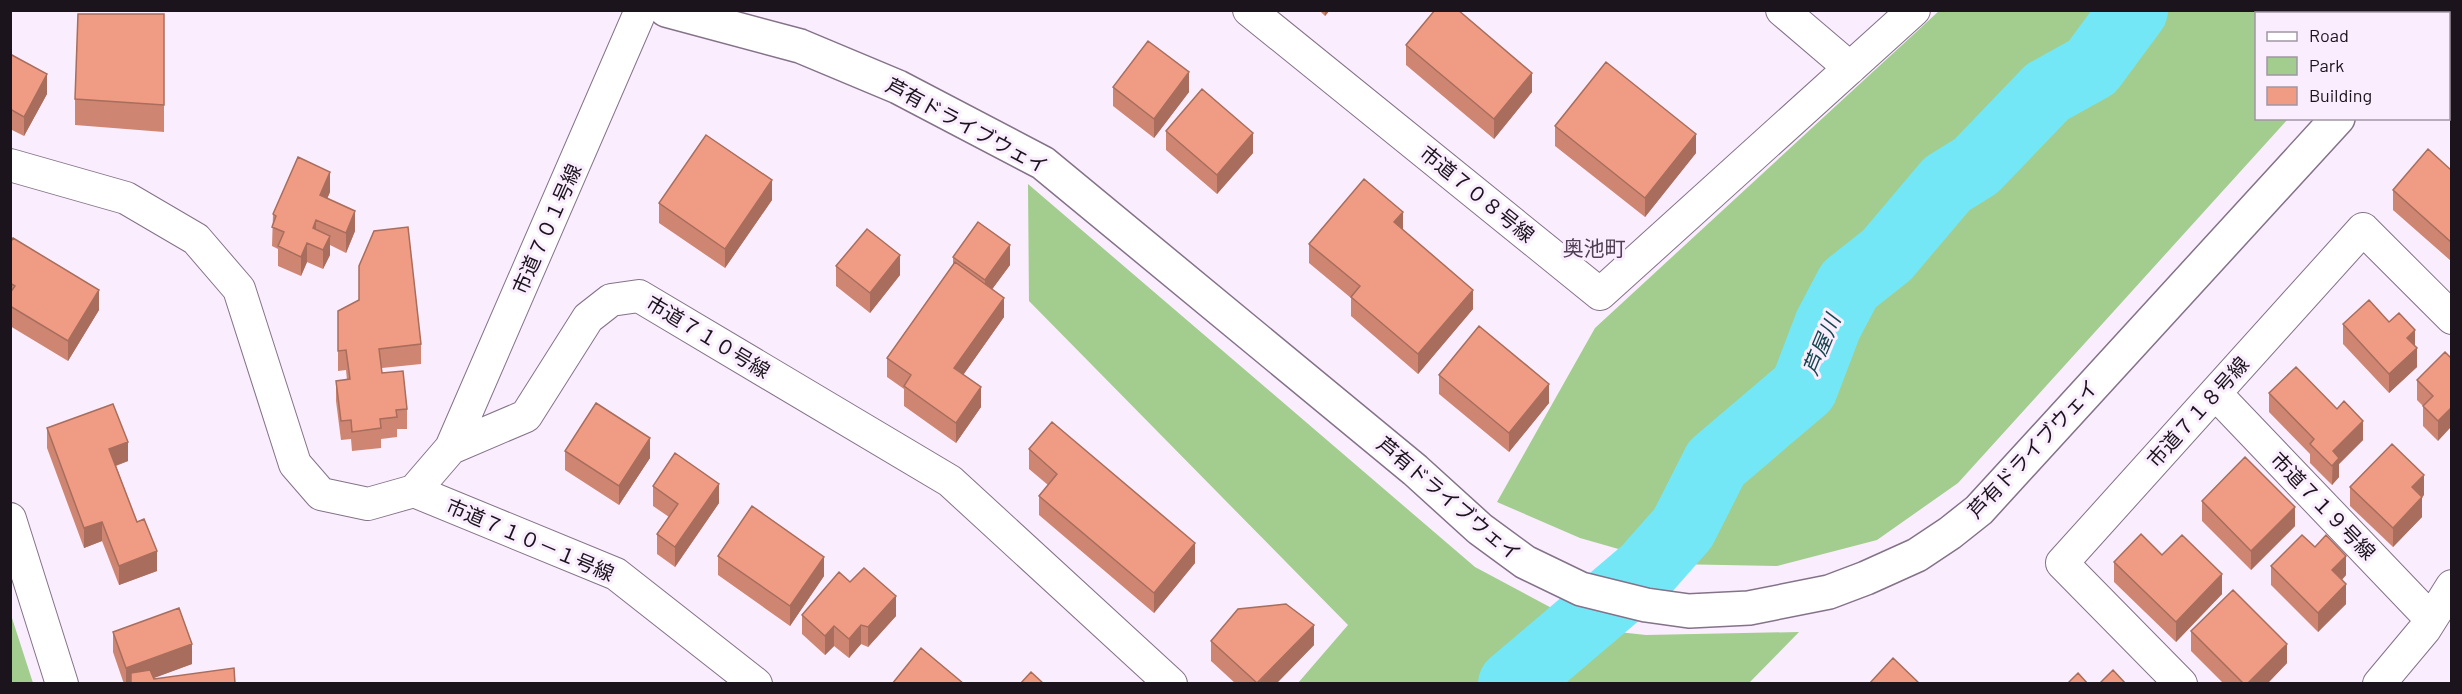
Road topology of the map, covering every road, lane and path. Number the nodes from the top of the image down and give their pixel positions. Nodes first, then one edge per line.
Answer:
1 (641, 10) edge
2 (666, 10) edge
3 (1249, 10) edge
4 (1782, 10) edge
5 (1914, 10) edge
6 (1850, 68) junction
7 (2336, 120) edge
8 (10, 165) edge
9 (2451, 318) edge
10 (2215, 393) junction
11 (451, 448) junction
12 (414, 491) junction
13 (10, 519) edge
14 (2451, 586) edge
15 (2431, 619) junction
16 (62, 684) edge
17 (756, 684) edge
18 (1171, 684) edge
19 (2181, 684) edge
20 (2379, 684) edge

1 - 11 street, 市道７０１号線
2 - 7 street, 芦有ドライブウェイ
3 - 6 street, 市道７０８号線
4 - 6 street
5 - 6 street, 市道７０８号線
8 - 12 street
9 - 10 street, 市道７１８号線
10 - 15 street, 市道７１９号線
10 - 19 street, 市道７１８号線
11 - 12 street, 市道７１０号線
11 - 18 street, 市道７１０号線
12 - 17 street, 市道７１０－１号線
13 - 16 street
14 - 15 street
15 - 20 street

